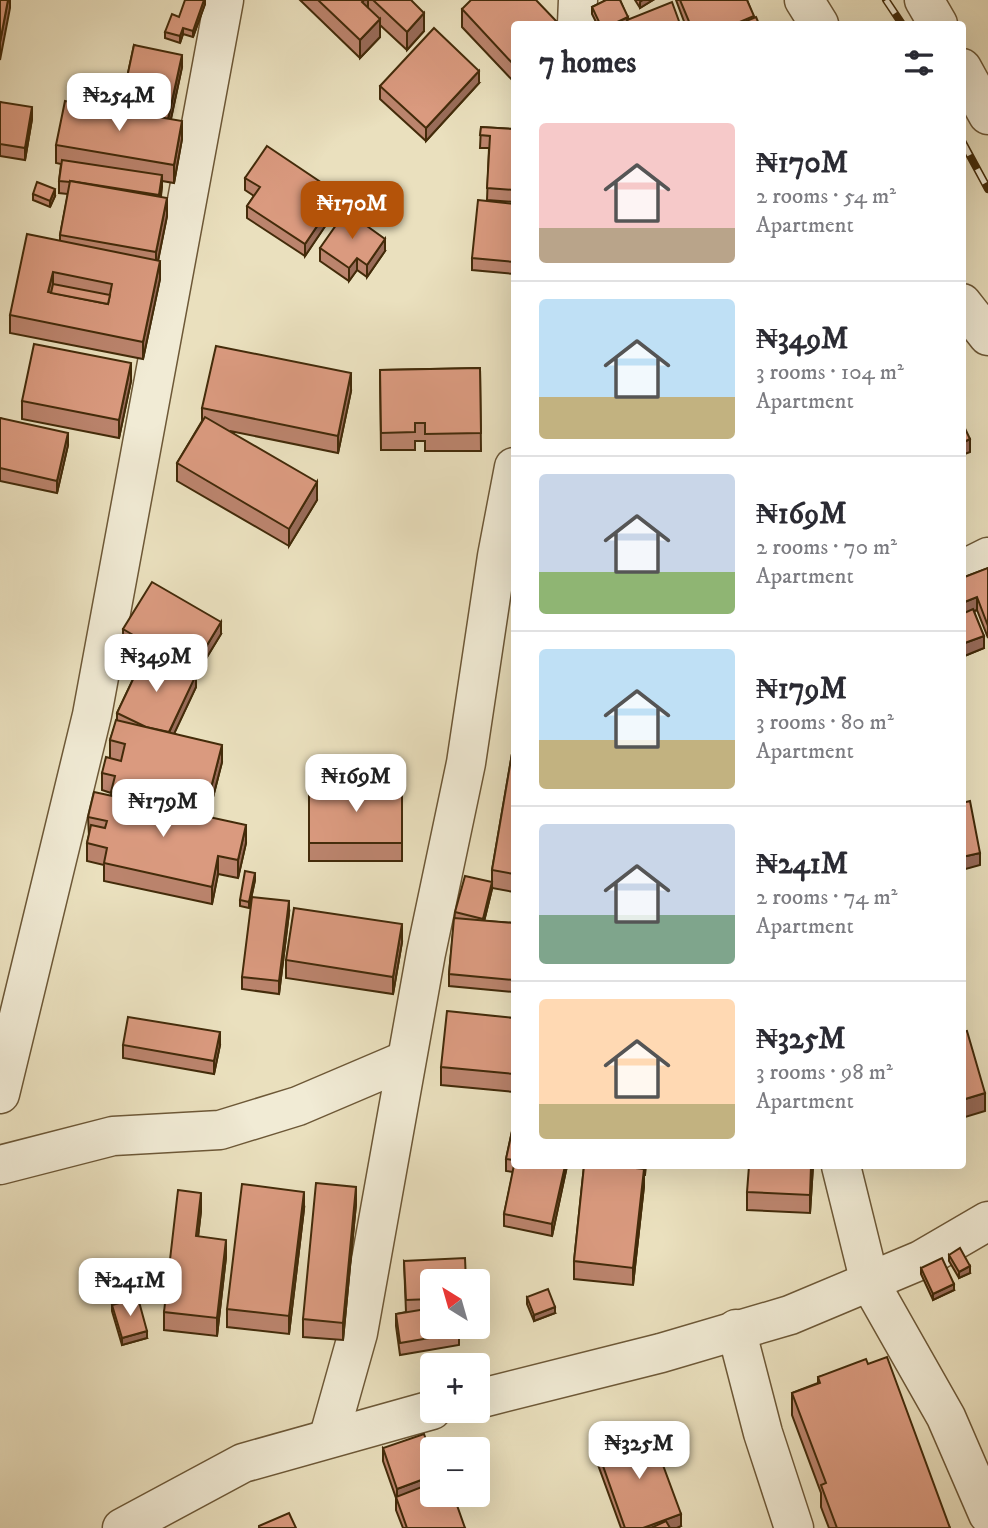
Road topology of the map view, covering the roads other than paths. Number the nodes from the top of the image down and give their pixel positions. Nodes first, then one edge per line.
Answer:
1 (224, 0) edge
2 (578, 0) edge
3 (804, 0) edge
4 (924, 0) edge
5 (577, 21) edge
6 (817, 21) edge
7 (936, 21) edge
8 (966, 75) edge
9 (988, 116) edge
10 (966, 308) edge
11 (988, 335) edge
12 (511, 483) edge
13 (988, 557) edge
14 (966, 568) edge
15 (406, 1060) junction
16 (0, 1094) edge
17 (0, 1165) edge
18 (842, 1169) edge
19 (988, 1221) edge
20 (870, 1283) junction
21 (736, 1329) junction
22 (490, 1396) edge
23 (420, 1413) edge
24 (329, 1437) junction
25 (988, 1514) edge
26 (122, 1528) edge
27 (794, 1528) edge

1 - 16 street
2 - 5 street
3 - 6 street
4 - 7 street
8 - 9 street
10 - 11 street
12 - 15 street
13 - 14 street
15 - 17 street
15 - 24 street
18 - 20 street
19 - 20 street
20 - 21 street
20 - 25 street
21 - 22 street
21 - 27 street
23 - 24 street
24 - 26 street

